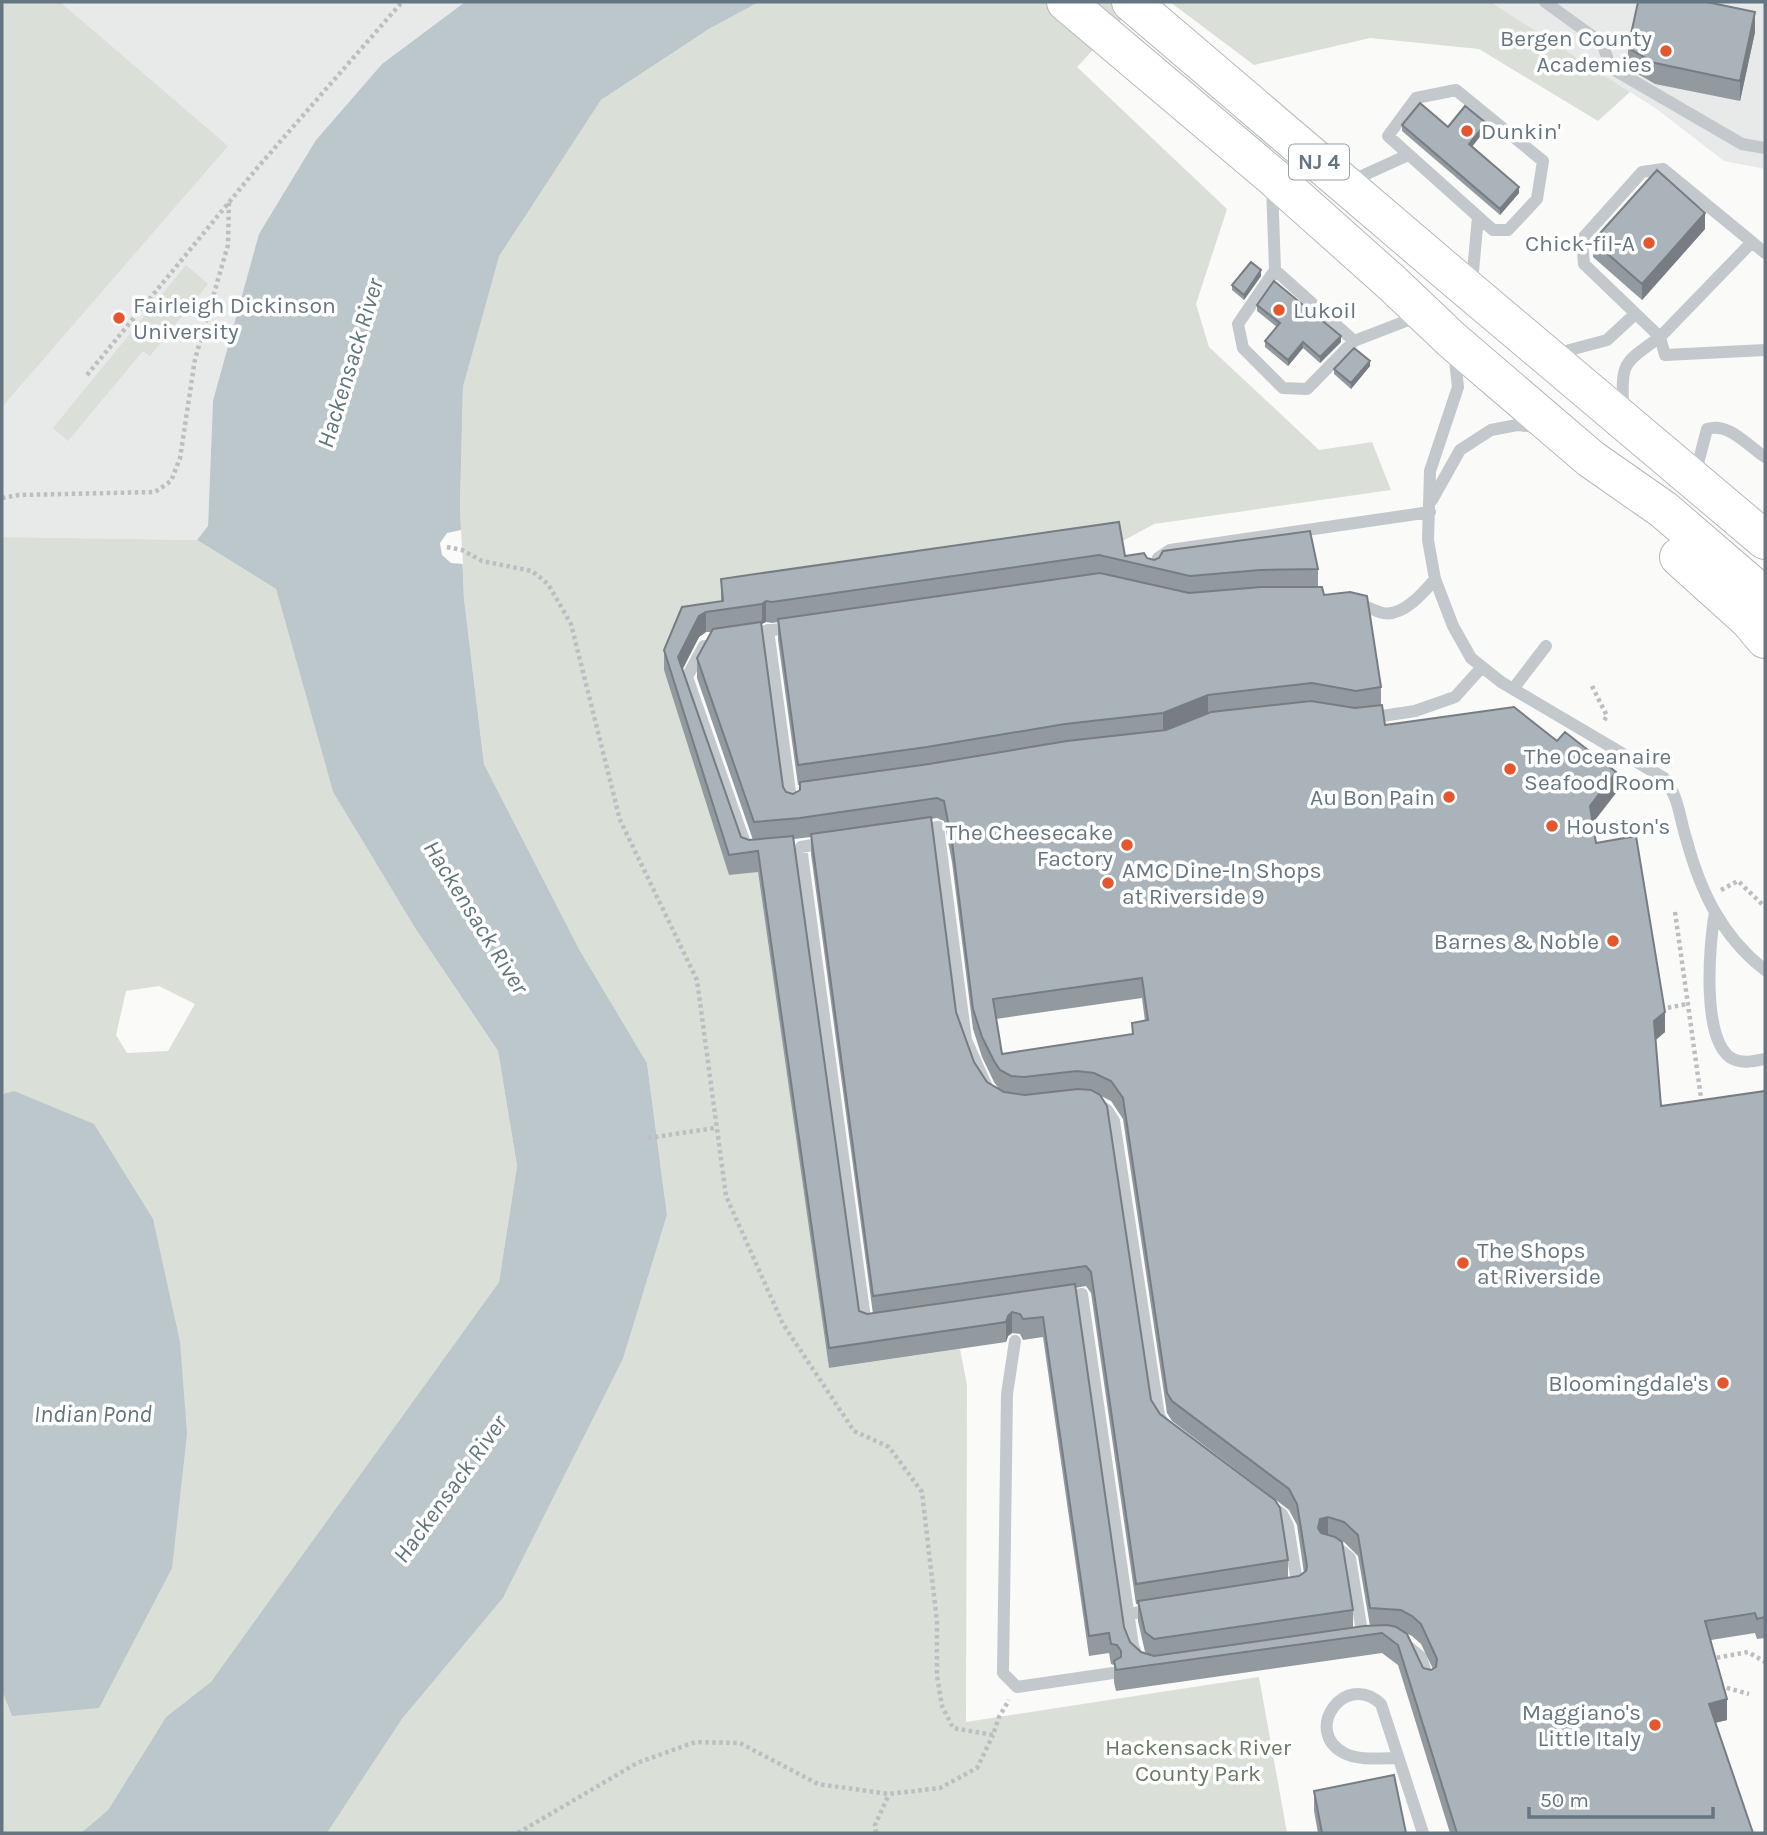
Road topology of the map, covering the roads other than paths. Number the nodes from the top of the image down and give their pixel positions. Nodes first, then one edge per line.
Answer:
1 (1066, 2) edge
2 (1131, 2) edge
3 (1545, 2) edge
4 (1765, 148) edge
5 (1408, 155) junction
6 (1272, 176) junction
7 (1344, 184) junction
8 (1478, 217) junction
9 (1752, 242) junction
10 (1765, 253) edge
11 (1275, 270) junction
12 (1471, 292) junction
13 (1423, 314) junction
14 (1634, 315) junction
15 (1660, 337) junction
16 (1452, 340) junction
17 (1354, 341) junction
18 (1765, 350) edge
19 (1547, 356) junction
20 (1623, 420) junction
21 (1558, 430) junction
22 (1765, 457) edge
23 (1591, 459) junction
24 (1694, 479) junction
25 (1430, 507) junction
26 (1765, 520) edge
27 (1765, 540) edge
28 (1153, 572) edge
29 (1435, 579) junction
30 (1765, 597) edge
31 (1338, 601) edge
32 (809, 625) edge
33 (768, 630) junction
34 (1765, 639) edge
35 (1546, 646) dead end
36 (1482, 667) junction
37 (1513, 689) junction
38 (1356, 720) edge
39 (796, 798) edge
40 (897, 833) edge
41 (842, 841) edge
42 (761, 851) edge
43 (1715, 913) junction
44 (1765, 970) edge
45 (1765, 1059) edge
46 (994, 1097) edge
47 (1087, 1101) edge
48 (1042, 1300) edge
49 (879, 1324) edge
50 (1015, 1341) dead end
51 (1175, 1434) edge
52 (1251, 1492) edge
53 (1326, 1546) edge
54 (1285, 1590) edge
55 (1168, 1608) edge
56 (1129, 1614) junction
57 (1147, 1666) edge
58 (1113, 1673) edge
59 (1429, 1682) edge
60 (1398, 1758) junction
61 (1423, 1833) edge

1 - 6 highway, NJ 4
2 - 7 highway, NJ 4
3 - 4 lane
5 - 7 lane
5 - 8 lane
5 - 8 lane
6 - 11 lane
6 - 13 highway, NJ 4
7 - 12 highway, NJ 4
8 - 12 lane
9 - 10 lane
9 - 14 lane
9 - 15 lane
11 - 17 lane
11 - 17 lane
12 - 19 highway, NJ 4
13 - 16 highway, NJ 4
13 - 17 lane
14 - 15 lane
14 - 19 lane
15 - 18 lane
15 - 20 lane
16 - 21 highway, NJ 4
16 - 25 lane
19 - 20 highway, NJ 4
20 - 24 highway, NJ 4
21 - 23 highway, NJ 4
21 - 25 lane
22 - 24 lane
23 - 30 highway, NJ 4
23 - 34 highway
24 - 26 highway
24 - 27 highway, NJ 4
25 - 28 lane
25 - 29 lane
29 - 31 lane
29 - 36 lane
32 - 33 lane
33 - 39 lane
33 - 42 lane
35 - 37 lane
36 - 37 lane
36 - 38 lane
37 - 43 lane
40 - 46 lane
41 - 49 lane
43 - 44 lane
43 - 45 lane
47 - 51 lane
48 - 56 lane
50 - 58 lane
52 - 54 lane
53 - 59 lane
55 - 56 lane
56 - 57 lane
60 - 60 lane
60 - 61 lane

